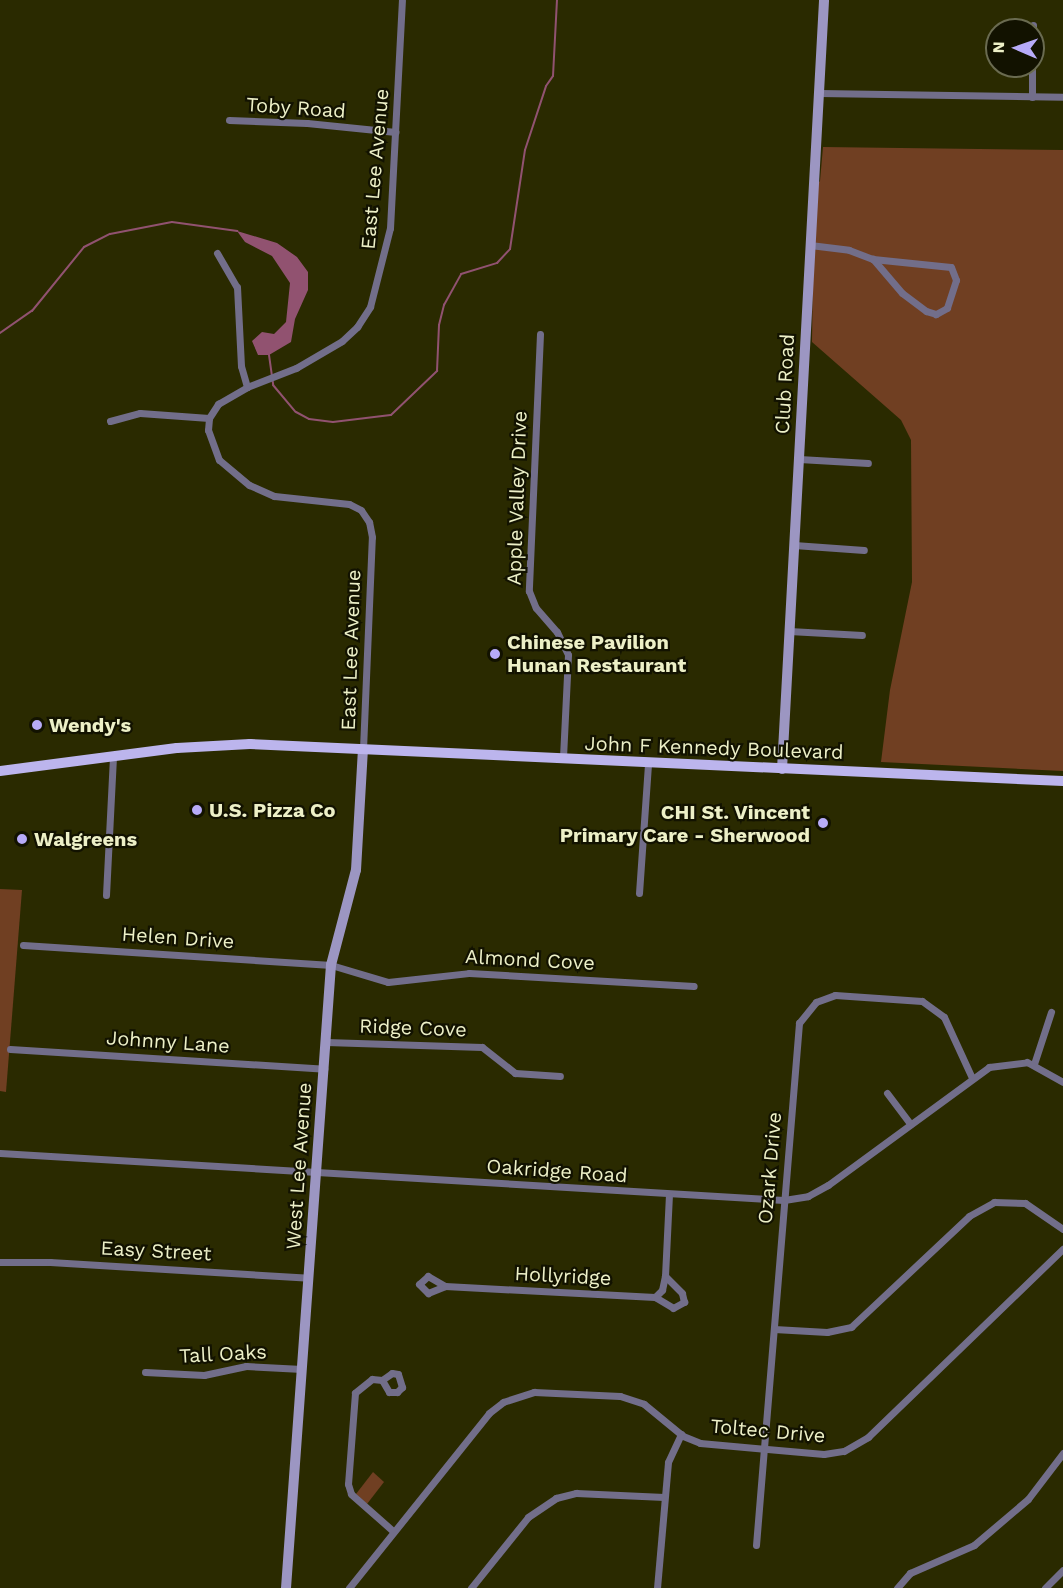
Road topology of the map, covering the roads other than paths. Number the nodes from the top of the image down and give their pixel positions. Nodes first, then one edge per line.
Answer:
1 (402, 0) edge
2 (824, 0) edge
3 (1032, 78) edge
4 (819, 93) junction
5 (1032, 97) junction
6 (1063, 97) edge
7 (229, 120) dead end
8 (396, 132) junction
9 (810, 245) junction
10 (217, 253) dead end
11 (873, 259) junction
12 (540, 334) dead end
13 (247, 387) junction
14 (209, 418) junction
15 (110, 421) dead end
16 (799, 459) junction
17 (868, 463) dead end
18 (794, 546) junction
19 (864, 550) dead end
20 (789, 631) junction
21 (862, 635) dead end
22 (363, 749) junction
23 (113, 756) junction
24 (563, 759) junction
25 (648, 764) junction
26 (782, 769) junction
27 (0, 771) edge
28 (1063, 781) edge
29 (639, 893) dead end
30 (106, 895) dead end
31 (23, 945) dead end
32 (331, 965) junction
33 (694, 986) dead end
34 (1051, 1012) dead end
35 (326, 1042) junction
36 (10, 1049) dead end
37 (1034, 1064) junction
38 (324, 1069) junction
39 (560, 1076) dead end
40 (972, 1078) junction
41 (1063, 1082) edge
42 (887, 1093) dead end
43 (910, 1124) junction
44 (0, 1153) edge
45 (316, 1173) junction
46 (669, 1194) junction
47 (784, 1200) junction
48 (1063, 1228) edge
49 (1063, 1249) edge
50 (0, 1262) edge
51 (665, 1276) junction
52 (309, 1278) junction
53 (445, 1286) dead end
54 (655, 1298) junction
55 (774, 1329) junction
56 (302, 1369) junction
57 (145, 1372) dead end
58 (382, 1380) dead end
59 (681, 1434) junction
60 (764, 1449) junction
61 (1063, 1453) edge
62 (664, 1497) junction
63 (393, 1532) junction
64 (756, 1545) dead end
65 (1063, 1570) edge
66 (286, 1588) edge
67 (350, 1588) edge
68 (471, 1588) edge
69 (657, 1588) edge
70 (897, 1588) edge
71 (1045, 1588) edge

1 - 8 street, East Lee Avenue
2 - 4 street, Club Road
3 - 5 street
4 - 5 street
4 - 9 street, Club Road
5 - 6 street
7 - 8 street, Toby Road
8 - 13 street, East Lee Avenue
9 - 11 street
9 - 16 street, Club Road
10 - 13 street
11 - 11 street
12 - 24 street, Apple Valley Drive
13 - 14 street, East Lee Avenue
14 - 15 street
14 - 22 street, East Lee Avenue
16 - 17 street
16 - 18 street, Club Road
18 - 19 street
18 - 20 street, Club Road
20 - 21 street
20 - 26 street, Club Road
22 - 23 main road, John F Kennedy Boulevard
22 - 24 main road, John F Kennedy Boulevard
22 - 32 street, West Lee Avenue
23 - 27 main road, John F Kennedy Boulevard
23 - 30 street
24 - 25 main road, John F Kennedy Boulevard
25 - 26 main road, John F Kennedy Boulevard
25 - 29 street
26 - 28 main road, John F Kennedy Boulevard
31 - 32 street, Helen Drive
32 - 33 street, Almond Cove
32 - 35 street, West Lee Avenue
34 - 37 street
35 - 38 street, West Lee Avenue
35 - 39 street, Ridge Cove
36 - 38 street, Johnny Lane
37 - 40 street, Oakridge Road
37 - 41 street
38 - 45 street, West Lee Avenue
40 - 43 street, Oakridge Road
40 - 47 street, Ozark Drive
42 - 43 street
43 - 47 street, Oakridge Road
44 - 45 street, Oakridge Road
45 - 46 street, Oakridge Road
45 - 52 street, West Lee Avenue
46 - 47 street, Oakridge Road
46 - 51 street
47 - 55 street, Ozark Drive
48 - 55 street
49 - 60 street, Toltec Drive
50 - 52 street, Easy Street
51 - 54 street
51 - 54 street, Hollyridge
52 - 56 street, West Lee Avenue
53 - 54 street, Hollyridge
55 - 60 street, Ozark Drive
56 - 57 street, Tall Oaks
56 - 66 street, West Lee Avenue
58 - 63 street
59 - 60 street, Toltec Drive
59 - 62 street
59 - 63 street, Toltec Drive
60 - 64 street, Ozark Drive
61 - 70 street
62 - 68 street
62 - 69 street
63 - 67 street, Toltec Drive
65 - 71 street

